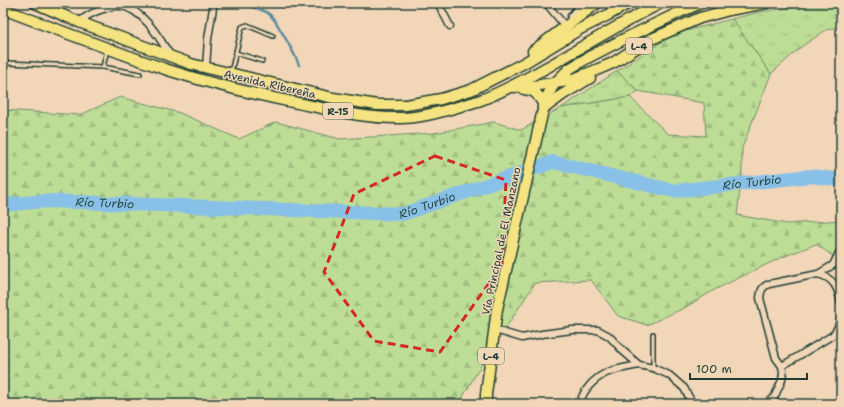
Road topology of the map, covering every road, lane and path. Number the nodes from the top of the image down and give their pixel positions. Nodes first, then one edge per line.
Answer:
1 (36, 3) edge
2 (211, 3) edge
3 (438, 3) edge
4 (546, 3) edge
5 (582, 3) edge
6 (597, 3) edge
7 (629, 3) edge
8 (661, 3) edge
9 (701, 3) edge
10 (766, 3) edge
11 (119, 4) edge
12 (3, 9) edge
13 (79, 22) junction
14 (568, 24) junction
15 (450, 26) dead end
16 (273, 36) dead end
17 (108, 48) junction
18 (236, 53) junction
19 (171, 56) junction
20 (262, 61) dead end
21 (6, 63) dead end
22 (613, 63) junction
23 (103, 67) junction
24 (206, 67) junction
25 (513, 68) junction
26 (140, 74) dead end
27 (231, 74) junction
28 (556, 83) junction
29 (512, 87) junction
30 (543, 107) junction
31 (841, 249) edge
32 (818, 274) junction
33 (841, 302) edge
34 (841, 315) edge
35 (495, 330) junction
36 (653, 334) dead end
37 (639, 364) junction
38 (782, 366) junction
39 (653, 368) junction
40 (777, 401) edge
41 (486, 404) edge
42 (580, 404) edge
43 (691, 404) edge
44 (766, 404) edge

1 - 13 main road, Avenida Ribereña / R-15
2 - 24 street
3 - 15 street
4 - 14 street
5 - 14 street
6 - 14 main road
7 - 25 main road, Avenida Ribereña / R-15
8 - 29 main road, Avenida Ribereña / R-15
9 - 28 main road
10 - 22 main road, L-4
11 - 13 street
11 - 19 street
12 - 17 main road, Avenida Ribereña / R-15
13 - 19 main road, Avenida Ribereña / R-15
14 - 25 main road
16 - 18 lane
17 - 23 lane
17 - 29 main road, Avenida Ribereña / R-15
18 - 20 lane
18 - 27 lane
19 - 24 main road, Avenida Ribereña / R-15
21 - 23 lane
22 - 28 main road, L-4
22 - 30 main road
23 - 26 lane
24 - 27 main road, Avenida Ribereña / R-15
25 - 27 main road, Avenida Ribereña / R-15
28 - 29 main road, L-4
28 - 30 main road
29 - 30 main road
30 - 35 main road, Vía Principal de El Manzano / L-4
31 - 32 street
32 - 33 street
32 - 38 street
34 - 38 street
35 - 37 street
35 - 41 main road, Vía Principal de El Manzano / L-4
36 - 39 lane
37 - 39 street
37 - 42 street
38 - 40 street
39 - 43 street
40 - 44 street

